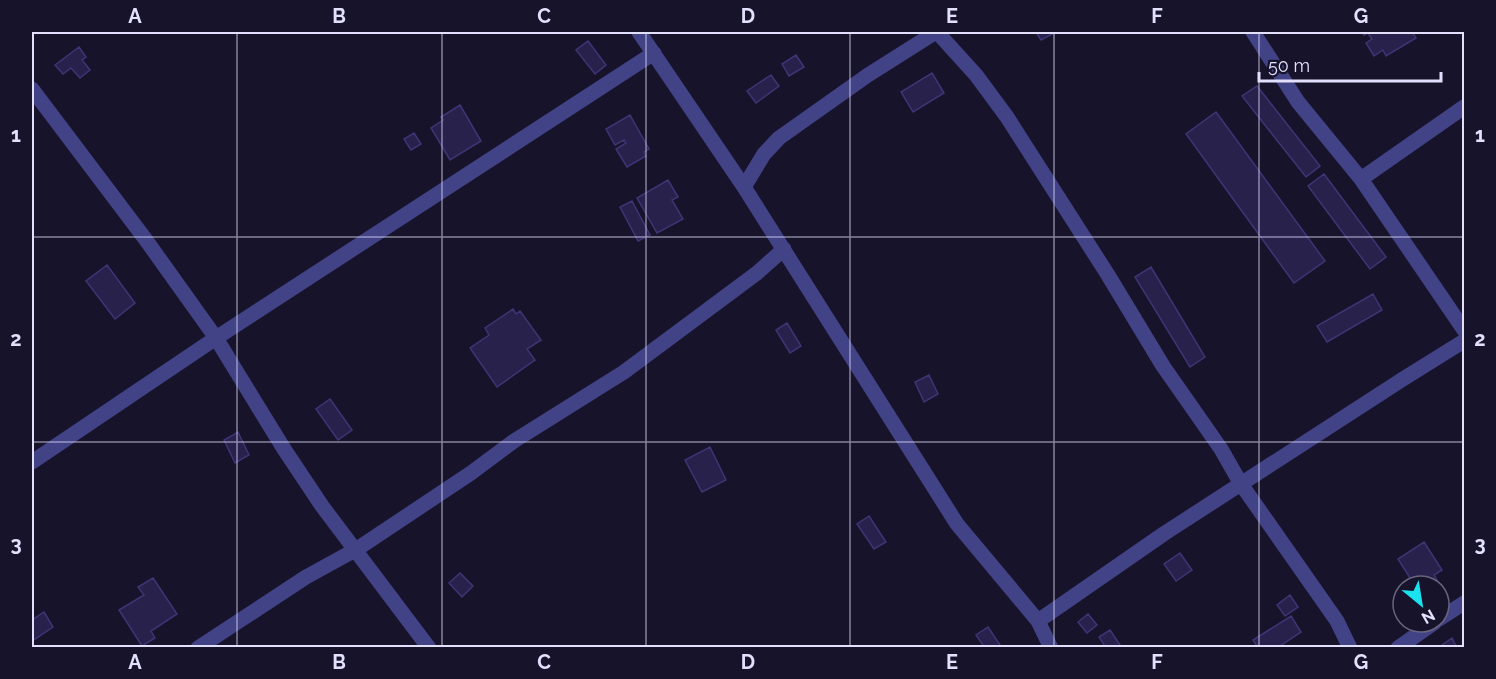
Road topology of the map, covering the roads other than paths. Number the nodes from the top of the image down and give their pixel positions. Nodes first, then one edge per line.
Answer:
1 (639, 32) edge
2 (936, 32) edge
3 (1253, 32) edge
4 (654, 53) junction
5 (32, 88) edge
6 (1464, 107) edge
7 (1362, 179) junction
8 (744, 187) junction
9 (784, 249) junction
10 (1464, 330) edge
11 (216, 338) junction
12 (1464, 341) edge
13 (32, 462) edge
14 (1241, 484) junction
15 (357, 549) junction
16 (1464, 603) edge
17 (1451, 611) edge
18 (1038, 621) junction
19 (1418, 634) edge
20 (1047, 646) edge
21 (198, 648) edge
22 (429, 648) edge
23 (1350, 648) edge
24 (1398, 648) edge

1 - 4 street
2 - 8 street
2 - 14 street
3 - 7 street
4 - 8 street
4 - 11 street
5 - 11 street
6 - 7 street
7 - 10 street
8 - 9 street
9 - 15 street
9 - 18 street
11 - 13 street
11 - 15 street
12 - 14 street
14 - 18 street
14 - 23 street
15 - 21 street
15 - 22 street
16 - 17 street
18 - 20 street
19 - 24 street

